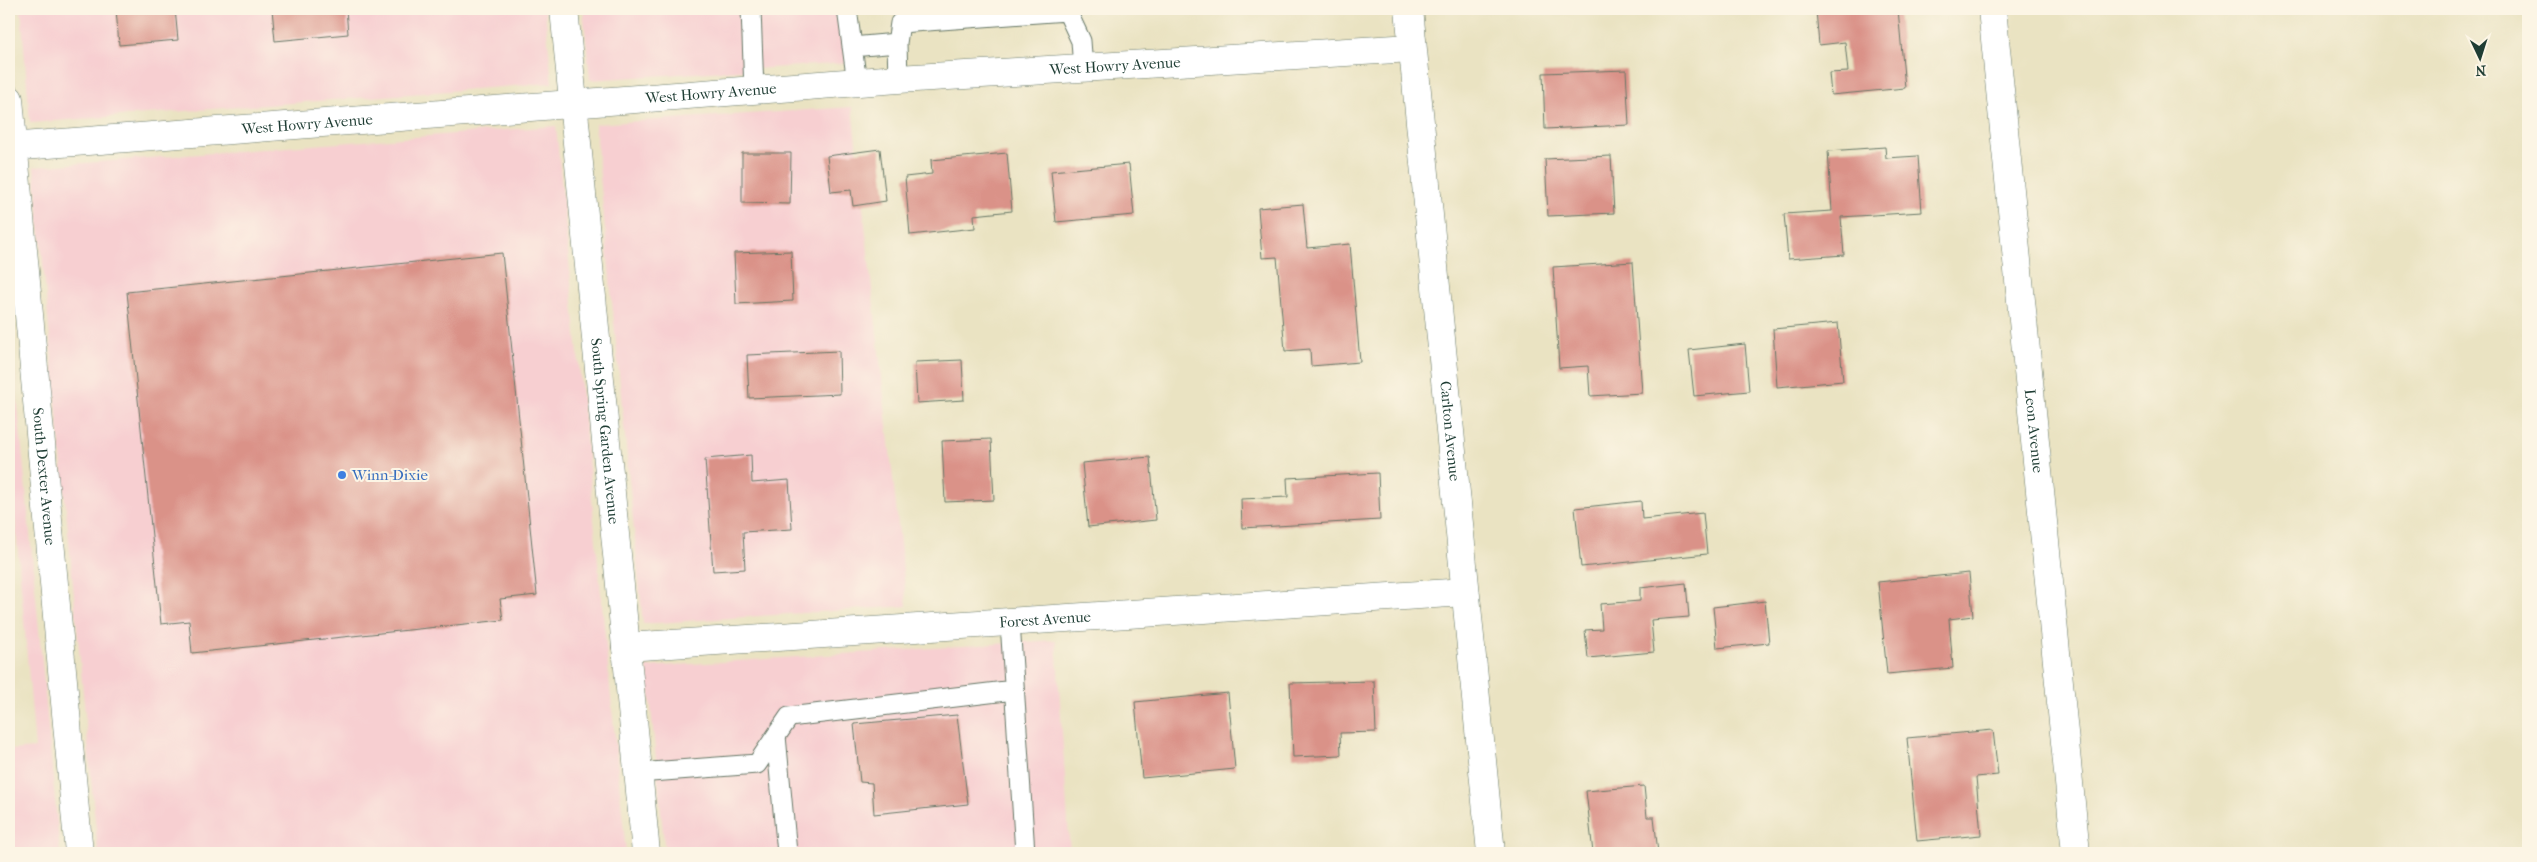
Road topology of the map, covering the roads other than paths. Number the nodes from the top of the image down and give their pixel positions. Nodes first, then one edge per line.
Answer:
1 (564, 9) edge
2 (751, 9) edge
3 (847, 9) edge
4 (1408, 9) edge
5 (1992, 9) edge
6 (897, 43) junction
7 (852, 47) junction
8 (1412, 48) junction
9 (1083, 69) junction
10 (898, 79) junction
11 (856, 84) junction
12 (754, 91) junction
13 (9, 99) edge
14 (573, 103) junction
15 (11, 146) edge
16 (1465, 592) junction
17 (1010, 622) junction
18 (626, 647) junction
19 (1014, 690) junction
20 (776, 736) junction
21 (638, 773) junction
22 (79, 853) edge
23 (646, 853) edge
24 (787, 853) edge
25 (1025, 853) edge
26 (1491, 853) edge
27 (2076, 853) edge

1 - 14 main road, South Spring Garden Avenue
2 - 12 lane
3 - 7 lane
4 - 8 main road, Carlton Avenue
5 - 27 main road, Leon Avenue
6 - 7 lane
6 - 9 lane
6 - 10 lane
7 - 11 lane
8 - 9 main road, West Howry Avenue
8 - 16 main road, Carlton Avenue
9 - 10 main road, West Howry Avenue
10 - 11 main road, West Howry Avenue
11 - 12 main road, West Howry Avenue
12 - 14 main road, West Howry Avenue
13 - 15 main road, South Dexter Avenue
14 - 15 main road, West Howry Avenue
14 - 18 main road, South Spring Garden Avenue
15 - 22 main road, South Dexter Avenue
16 - 17 main road, Forest Avenue
16 - 26 main road, Carlton Avenue
17 - 18 main road, Forest Avenue
17 - 19 lane
18 - 21 main road, South Spring Garden Avenue
19 - 20 lane
19 - 25 lane
20 - 21 lane
20 - 24 lane
21 - 23 main road, South Spring Garden Avenue

